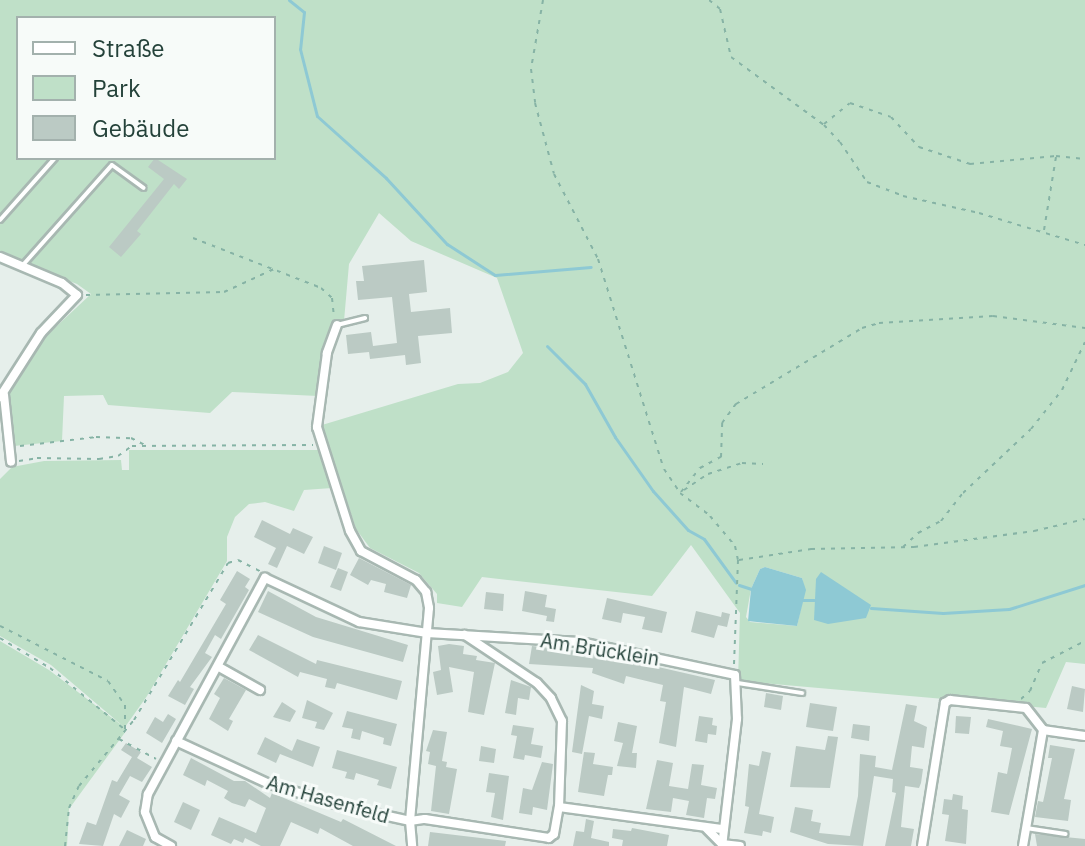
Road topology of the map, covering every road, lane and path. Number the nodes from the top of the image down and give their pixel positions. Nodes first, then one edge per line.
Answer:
1 (543, 0) edge
2 (709, 0) edge
3 (824, 125) junction
4 (1056, 156) junction
5 (1085, 159) edge
6 (53, 160) edge
7 (144, 188) dead end
8 (0, 220) edge
9 (1043, 232) junction
10 (193, 238) dead end
11 (1085, 245) edge
12 (0, 257) edge
13 (22, 266) junction
14 (274, 269) junction
15 (76, 293) junction
16 (365, 318) dead end
17 (337, 325) junction
18 (1085, 328) edge
19 (1085, 342) edge
20 (2, 396) edge
21 (322, 446) junction
22 (10, 447) junction
23 (148, 447) junction
24 (11, 462) joint
25 (763, 464) dead end
26 (680, 493) junction
27 (1085, 519) edge
28 (903, 547) junction
29 (738, 560) junction
30 (265, 578) junction
31 (0, 626) edge
32 (427, 633) junction
33 (464, 634) junction
34 (0, 638) edge
35 (1085, 641) edge
36 (219, 667) junction
37 (735, 679) junction
38 (260, 690) dead end
39 (802, 693) dead end
40 (1015, 705) junction
41 (125, 730) junction
42 (1043, 730) junction
43 (1085, 736) edge
44 (118, 738) junction
45 (176, 741) junction
46 (164, 764) junction
47 (559, 807) junction
48 (410, 821) junction
49 (1026, 828) junction
50 (707, 829) junction
51 (722, 829) junction
52 (1066, 834) dead end
53 (722, 845) edge
54 (65, 846) edge
55 (171, 846) edge
56 (412, 846) edge
57 (740, 846) edge
58 (922, 846) edge
59 (1023, 846) edge

1 - 26 path
2 - 3 path
3 - 4 path
3 - 9 path
4 - 5 path
4 - 9 path
6 - 8 lane
7 - 13 lane
9 - 11 path
10 - 14 path
12 - 13 street
13 - 15 street
14 - 15 path
14 - 17 path
15 - 20 street
16 - 17 lane
17 - 21 street
18 - 26 path
19 - 28 path
20 - 22 street
21 - 23 path
21 - 32 street
22 - 23 path
22 - 24 street
23 - 24 path
25 - 26 path
26 - 29 path
27 - 28 path
28 - 29 path
29 - 37 path
30 - 32 street, Am Brücklein
30 - 36 street
30 - 41 path
31 - 41 path
32 - 33 street, Am Brücklein
32 - 48 street
33 - 37 street, Am Brücklein
33 - 47 street
34 - 41 path
35 - 40 path
36 - 38 street
36 - 45 street
37 - 39 lane
37 - 51 street
40 - 42 street
40 - 58 street
41 - 44 path
42 - 43 street
42 - 49 street
44 - 46 path
44 - 54 path
45 - 46 street
45 - 48 street, Am Hasenfeld
46 - 55 street
47 - 48 street, Am Hasenfeld
47 - 50 street
48 - 56 street
49 - 52 lane
49 - 59 street
50 - 51 street
50 - 53 street
51 - 53 street
53 - 57 street

